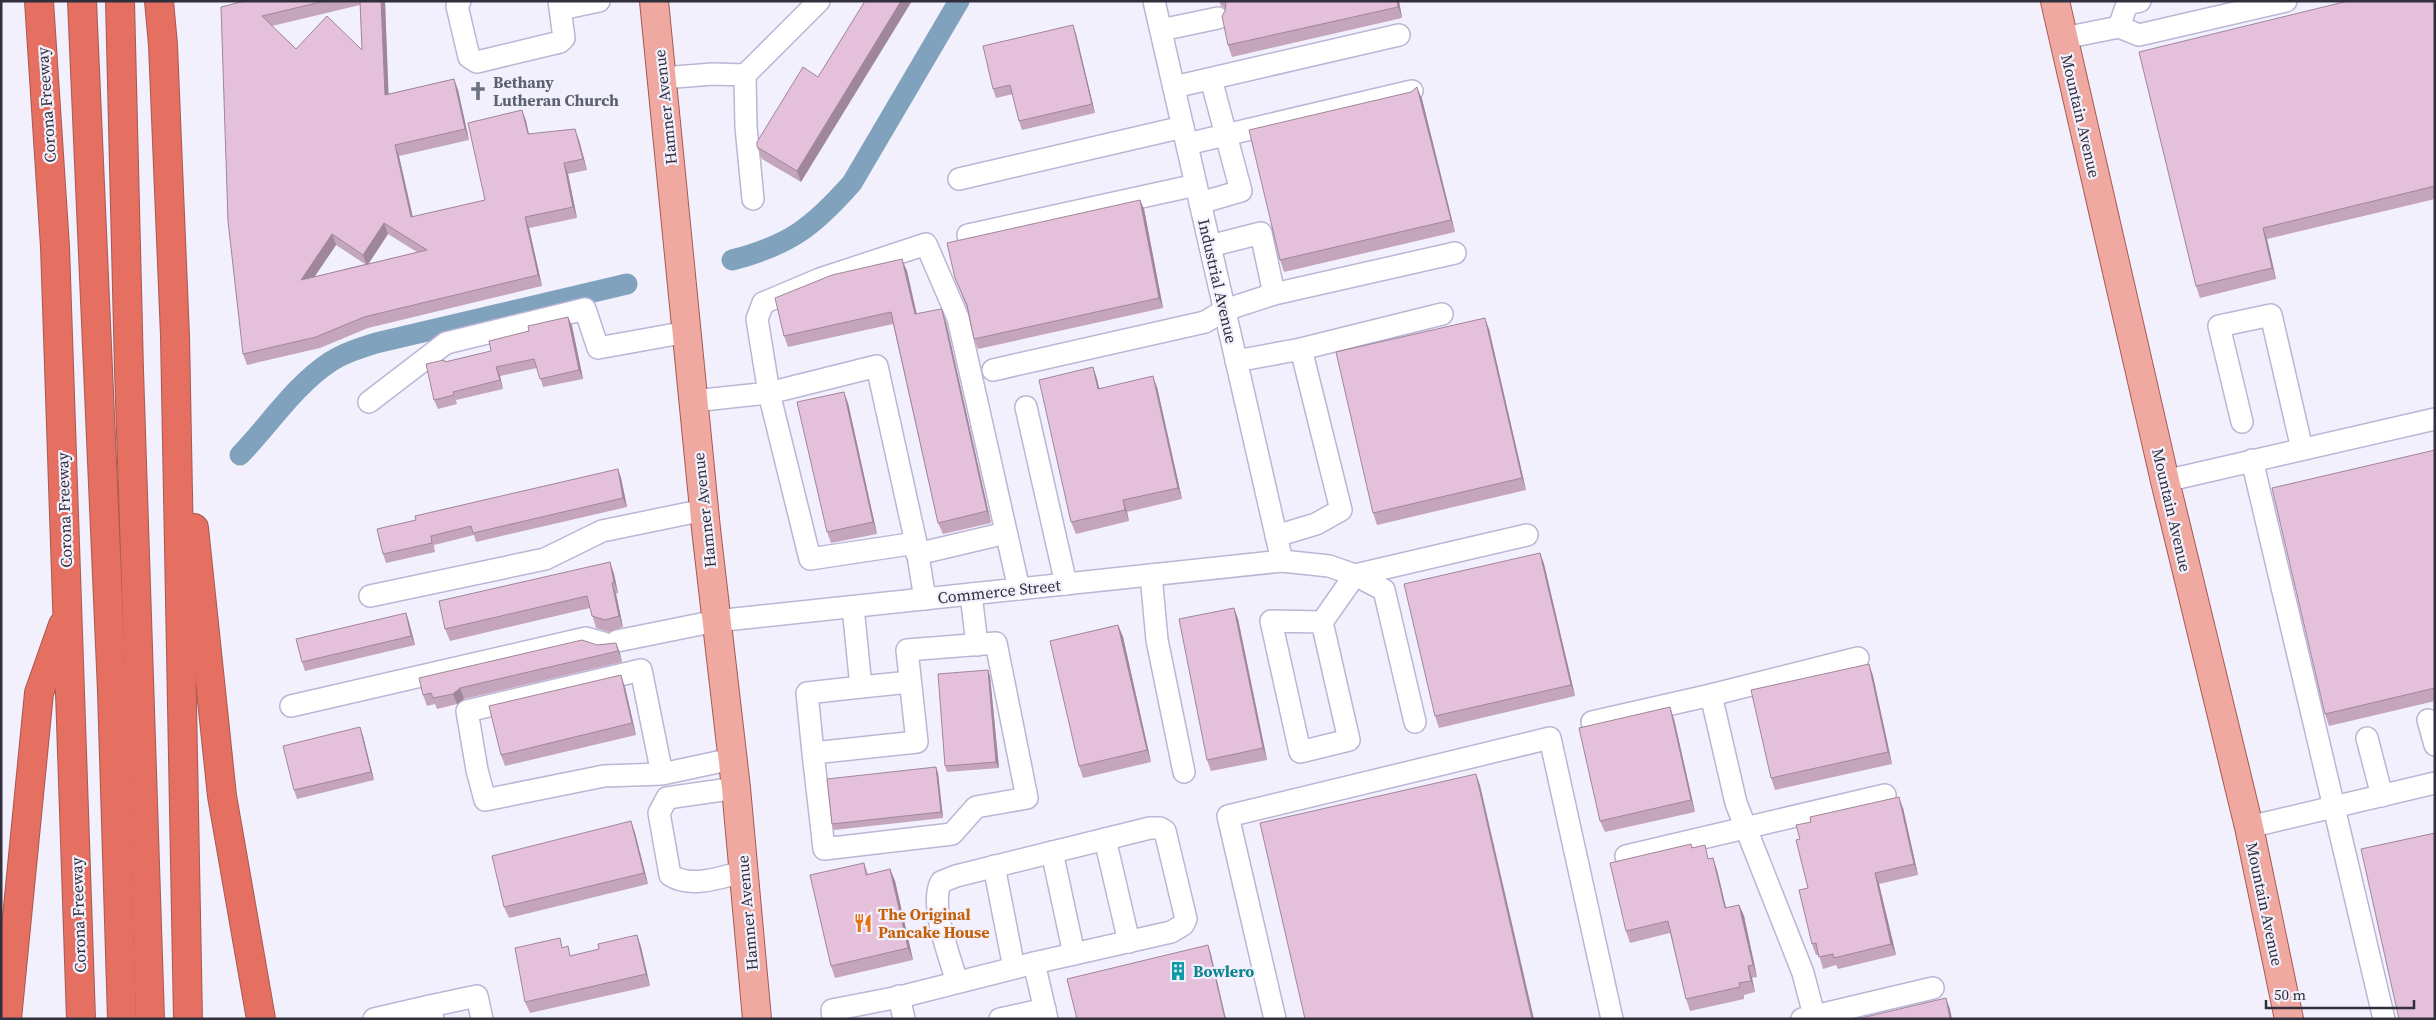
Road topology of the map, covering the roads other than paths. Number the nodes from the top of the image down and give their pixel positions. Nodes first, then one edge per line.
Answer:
1 (39, 1) edge
2 (82, 1) edge
3 (120, 1) edge
4 (159, 1) edge
5 (460, 1) edge
6 (599, 1) edge
7 (654, 1) edge
8 (818, 1) edge
9 (1154, 1) edge
10 (2056, 1) edge
11 (2140, 1) edge
12 (2286, 1) edge
13 (560, 5) edge
14 (1218, 18) dead end
15 (2119, 27) junction
16 (1161, 30) junction
17 (1398, 35) dead end
18 (2064, 38) junction
19 (745, 75) junction
20 (662, 78) junction
21 (1211, 79) junction
22 (1174, 87) junction
23 (1412, 91) edge
24 (1185, 135) junction
25 (1226, 136) junction
26 (959, 179) dead end
27 (1198, 194) junction
28 (753, 199) dead end
29 (968, 235) dead end
30 (1210, 246) junction
31 (1455, 253) dead end
32 (1274, 294) junction
33 (1225, 310) junction
34 (1442, 314) dead end
35 (686, 332) junction
36 (175, 336) junction
37 (1301, 349) junction
38 (1236, 361) junction
39 (993, 370) dead end
40 (769, 393) junction
41 (693, 401) junction
42 (369, 402) dead end
43 (1026, 406) dead end
44 (2435, 418) edge
45 (2242, 422) dead end
46 (2302, 449) junction
47 (2252, 460) junction
48 (2165, 481) junction
49 (704, 510) junction
50 (1006, 532) junction
51 (1527, 535) dead end
52 (1276, 536) junction
53 (916, 548) junction
54 (1282, 561) junction
55 (1151, 575) junction
56 (1355, 576) junction
57 (1066, 584) junction
58 (1019, 589) junction
59 (971, 594) junction
60 (370, 596) dead end
61 (925, 599) junction
62 (853, 606) junction
63 (68, 610) junction
64 (716, 621) junction
65 (1322, 622) junction
66 (977, 645) junction
67 (1858, 658) dead end
68 (910, 682) junction
69 (860, 687) junction
70 (1711, 695) junction
71 (291, 706) dead end
72 (2428, 720) dead end
73 (1415, 722) dead end
74 (1592, 722) dead end
75 (2367, 738) dead end
76 (2435, 745) edge
77 (813, 753) junction
78 (732, 759) junction
79 (1184, 772) dead end
80 (662, 774) junction
81 (2435, 783) edge
82 (736, 788) junction
83 (1885, 795) dead end
84 (2382, 796) junction
85 (2335, 807) junction
86 (2249, 827) junction
87 (1746, 829) junction
88 (1105, 839) junction
89 (1052, 852) junction
90 (1626, 856) dead end
91 (994, 866) junction
92 (743, 872) junction
93 (1129, 942) junction
94 (1074, 954) junction
95 (1024, 966) junction
96 (956, 982) junction
97 (1934, 988) dead end
98 (899, 996) junction
99 (431, 1012) edge
100 (1046, 1014) edge
101 (1810, 1018) edge
102 (7, 1019) edge
103 (81, 1019) edge
104 (122, 1019) edge
105 (150, 1019) edge
106 (188, 1019) edge
107 (261, 1019) edge
108 (374, 1019) edge
109 (482, 1019) edge
110 (757, 1019) edge
111 (834, 1019) edge
112 (904, 1019) edge
113 (1000, 1019) edge
114 (1275, 1019) edge
115 (1612, 1019) edge
116 (2289, 1019) edge
117 (2384, 1019) edge

1 - 63 highway, Corona Freeway
2 - 104 highway
3 - 105 highway
4 - 36 highway
5 - 13 street
6 - 13 street
7 - 20 main road, Hamner Avenue
8 - 19 street
9 - 16 street, Industrial Avenue
10 - 18 main road, Mountain Avenue
11 - 15 street
12 - 15 street
14 - 16 street
15 - 18 street
16 - 22 street, Industrial Avenue
17 - 21 street
18 - 48 main road, Mountain Avenue
19 - 20 street
19 - 28 street
20 - 35 main road, Hamner Avenue
21 - 22 street
21 - 25 street
22 - 24 street, Industrial Avenue
23 - 25 street
24 - 25 street
24 - 26 street
24 - 27 street, Industrial Avenue
25 - 27 street
27 - 29 street
27 - 30 street, Industrial Avenue
30 - 32 street
30 - 33 street, Industrial Avenue
31 - 32 street
32 - 33 street
33 - 38 street, Industrial Avenue
33 - 39 street
34 - 37 street
35 - 41 main road, Hamner Avenue
35 - 42 street
36 - 106 highway
36 - 107 highway
37 - 38 street
37 - 52 street
38 - 52 street, Industrial Avenue
40 - 41 street
40 - 50 street
40 - 53 street
40 - 53 street
41 - 49 main road, Hamner Avenue
43 - 57 street
44 - 46 street
45 - 46 street
46 - 47 street
47 - 48 street
47 - 85 street
48 - 86 main road, Mountain Avenue
49 - 60 street
49 - 64 main road, Hamner Avenue
50 - 53 street
50 - 58 street
51 - 56 street
52 - 54 street, Industrial Avenue
53 - 61 street
54 - 55 street, Commerce Street
54 - 56 street, Commerce Street
55 - 57 street, Commerce Street
55 - 79 street
56 - 65 street
56 - 73 street, Commerce Street
57 - 58 street, Commerce Street
58 - 59 street, Commerce Street
59 - 61 street, Commerce Street
59 - 66 street
61 - 62 street, Commerce Street
62 - 64 street, Commerce Street
62 - 69 street
63 - 102 highway
63 - 103 highway, Corona Freeway
64 - 71 street, Commerce Street
64 - 78 main road, Hamner Avenue
65 - 65 street
66 - 68 street
66 - 77 street
67 - 70 street
68 - 69 street
68 - 77 street
69 - 77 street
70 - 74 street
70 - 87 street
72 - 76 street
75 - 84 street
78 - 80 street
78 - 82 main road, Hamner Avenue
80 - 80 street
81 - 84 street
82 - 92 main road, Hamner Avenue
82 - 92 street
83 - 87 street
84 - 85 street
85 - 86 street
85 - 117 street
86 - 116 main road, Mountain Avenue
87 - 90 street
87 - 101 street
88 - 89 street
88 - 93 street
88 - 93 street
89 - 91 street
89 - 94 street
91 - 95 street
91 - 96 street
92 - 110 main road, Hamner Avenue
93 - 94 street
94 - 95 street
95 - 96 street
95 - 100 street
96 - 98 street
97 - 101 street
98 - 111 street
98 - 112 street
99 - 108 street
99 - 109 street
100 - 113 street
114 - 115 street

